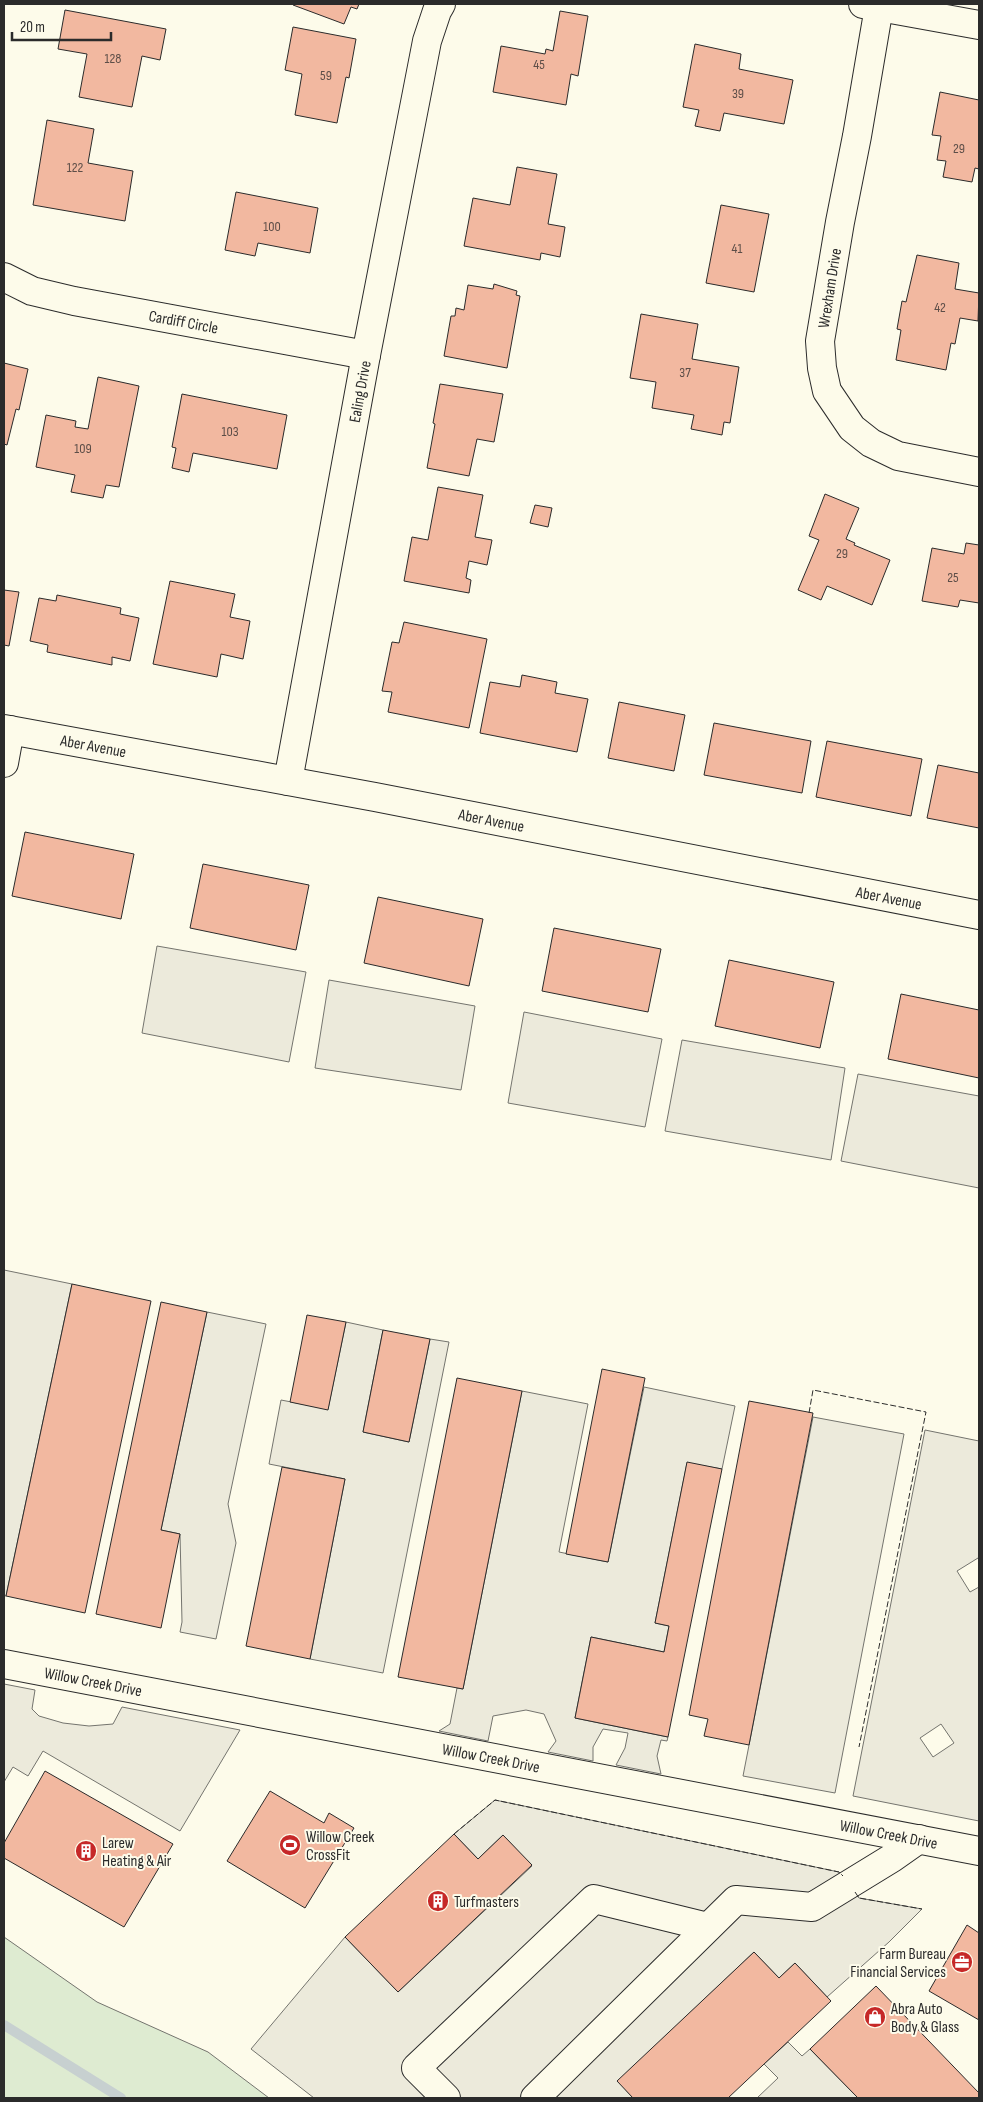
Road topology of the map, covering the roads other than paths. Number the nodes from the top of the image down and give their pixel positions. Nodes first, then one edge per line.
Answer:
1 (442, 4) edge
2 (871, 5) edge
3 (979, 25) edge
4 (4, 277) edge
5 (366, 355) junction
6 (979, 472) edge
7 (7, 729) edge
8 (4, 763) edge
9 (288, 781) junction
10 (979, 915) edge
11 (4, 1664) edge
12 (919, 1838) junction
13 (979, 1851) edge
14 (708, 1927) junction
15 (446, 2098) edge
16 (535, 2098) edge

1 - 5 street, Ealing Drive
2 - 3 street
2 - 6 street, Wrexham Drive
4 - 5 street, Cardiff Circle
5 - 9 street, Ealing Drive
7 - 8 street
7 - 9 street, Aber Avenue
9 - 10 street, Aber Avenue
11 - 12 street, Willow Creek Drive
12 - 13 street, Willow Creek Drive
12 - 14 street
14 - 15 street
14 - 16 street

